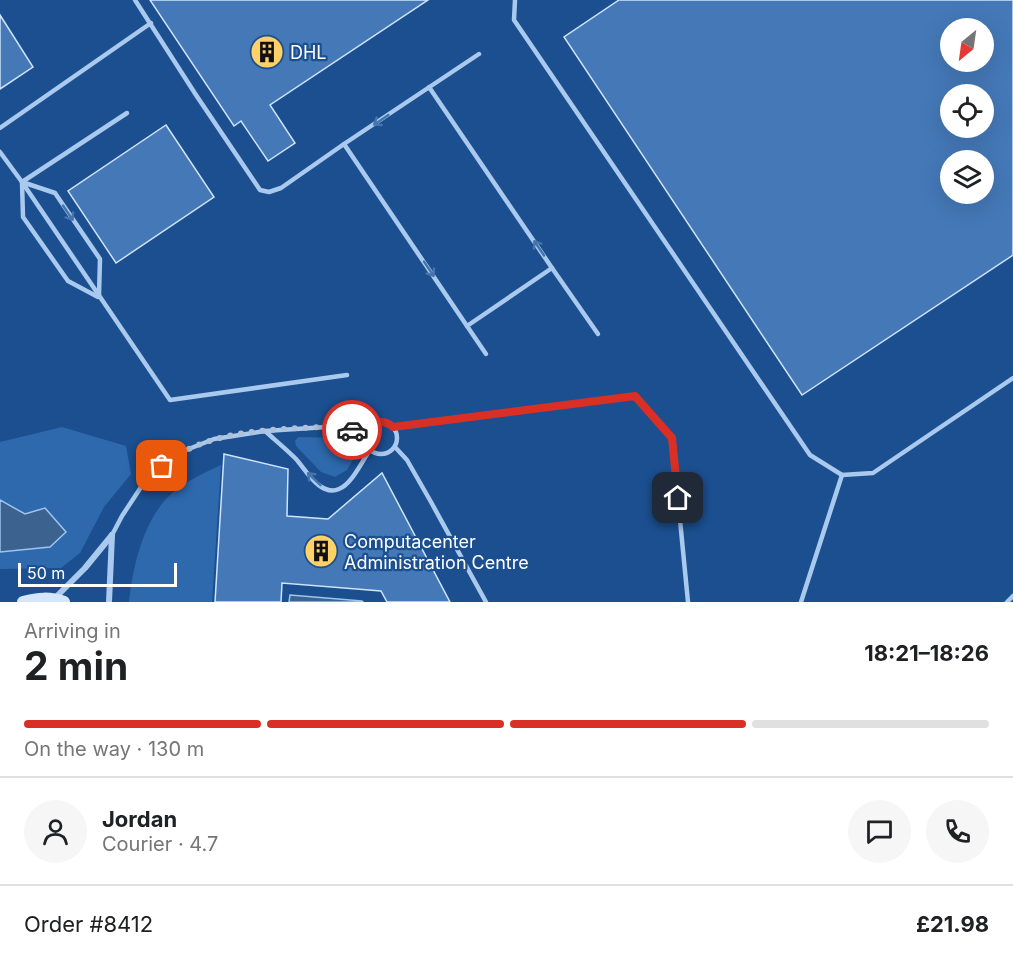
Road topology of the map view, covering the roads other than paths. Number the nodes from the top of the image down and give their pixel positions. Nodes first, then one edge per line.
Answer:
1 (135, 0) edge
2 (515, 0) edge
3 (151, 23) junction
4 (479, 54) dead end
5 (429, 87) junction
6 (127, 113) dead end
7 (0, 128) edge
8 (344, 144) junction
9 (0, 152) edge
10 (22, 182) junction
11 (552, 268) junction
12 (99, 297) junction
13 (467, 326) junction
14 (598, 334) dead end
15 (486, 354) dead end
16 (347, 375) dead end
17 (1013, 378) edge
18 (393, 427) junction
19 (265, 431) junction
20 (365, 435) junction
21 (394, 447) junction
22 (370, 450) junction
23 (842, 475) junction
24 (112, 535) junction
25 (1013, 596) edge
26 (59, 600) edge
27 (23, 602) edge
28 (109, 602) edge
29 (486, 602) edge
30 (688, 602) edge
31 (801, 602) edge
32 (1006, 602) edge

1 - 3 lane
2 - 23 lane
3 - 7 lane
3 - 8 lane
4 - 5 lane
5 -> 8 lane
11 -> 5 lane
6 - 10 lane
8 -> 13 lane
9 - 10 lane
10 - 12 lane
10 - 12 lane
10 -> 12 lane
11 - 13 lane
11 - 14 lane
12 - 16 lane
13 - 15 lane
17 - 23 lane
18 - 20 lane
18 - 21 lane
18 - 30 lane
19 - 20 lane
22 -> 19 lane
19 - 24 lane
20 - 22 lane
21 - 22 lane
21 - 29 lane
23 - 31 lane
24 - 26 street
24 - 28 street
25 - 32 lane
26 - 27 street

